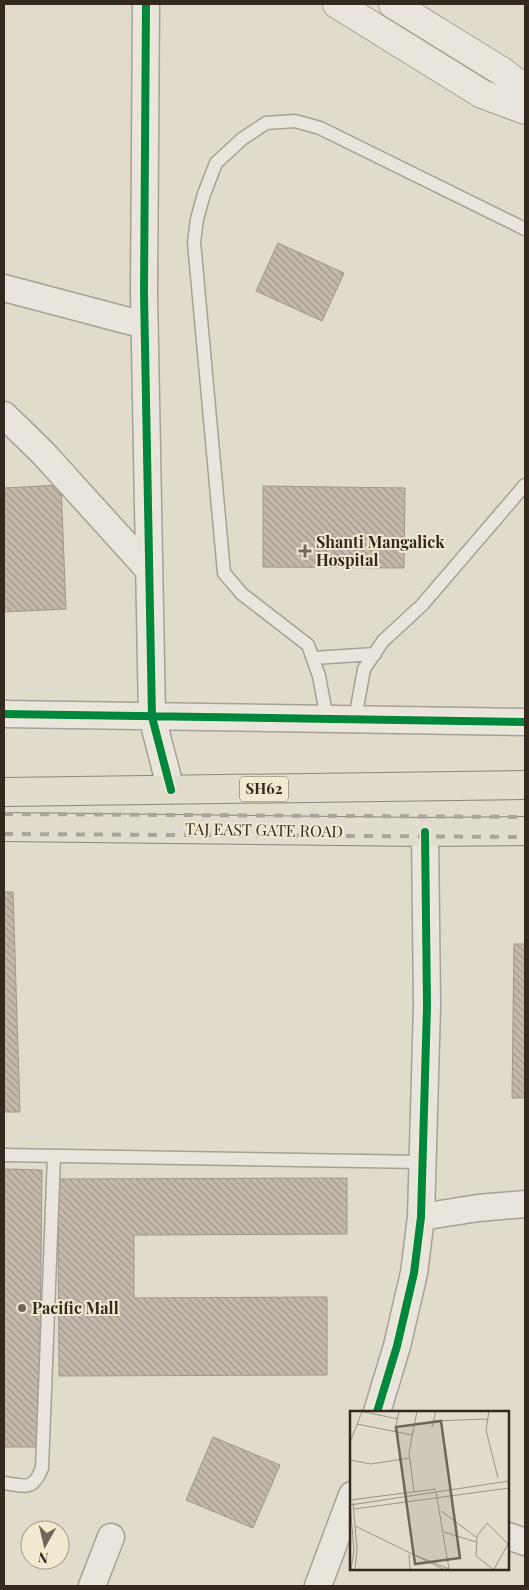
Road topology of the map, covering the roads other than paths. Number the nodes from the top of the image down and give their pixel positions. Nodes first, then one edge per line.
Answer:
1 (146, 4) edge
2 (337, 4) edge
3 (392, 4) edge
4 (525, 89) edge
5 (525, 110) edge
6 (525, 229) edge
7 (4, 288) edge
8 (144, 325) junction
9 (4, 415) edge
10 (525, 484) edge
11 (148, 570) junction
12 (375, 654) junction
13 (313, 658) junction
14 (4, 714) edge
15 (152, 717) junction
16 (327, 719) junction
17 (354, 719) junction
18 (525, 722) edge
19 (525, 785) edge
20 (171, 790) junction
21 (4, 792) edge
22 (4, 827) edge
23 (525, 831) edge
24 (426, 832) junction
25 (4, 1155) edge
26 (54, 1156) junction
27 (423, 1162) junction
28 (525, 1204) edge
29 (421, 1217) junction
30 (377, 1411) edge
31 (4, 1483) edge
32 (350, 1500) edge
33 (509, 1536) edge
34 (111, 1538) dead end
35 (525, 1542) edge
36 (92, 1586) edge
37 (318, 1586) edge

1 - 8 street
2 - 5 street
3 - 4 street
6 - 13 lane
7 - 8 street
8 - 11 street
9 - 11 street
10 - 12 lane
11 - 15 street
12 - 13 lane
12 - 17 lane
13 - 16 lane
14 - 15 street
15 - 16 street
15 - 20 street
16 - 17 street
17 - 18 street
19 - 20 main road, SH62
20 - 21 main road, SH62
22 - 24 main road, TAJ EAST GATE ROAD
23 - 24 main road, TAJ EAST GATE ROAD
24 - 27 street
25 - 26 lane
26 - 27 lane
26 - 31 lane
27 - 29 street
28 - 29 street
29 - 30 street
32 - 37 street
33 - 35 street
34 - 36 street

